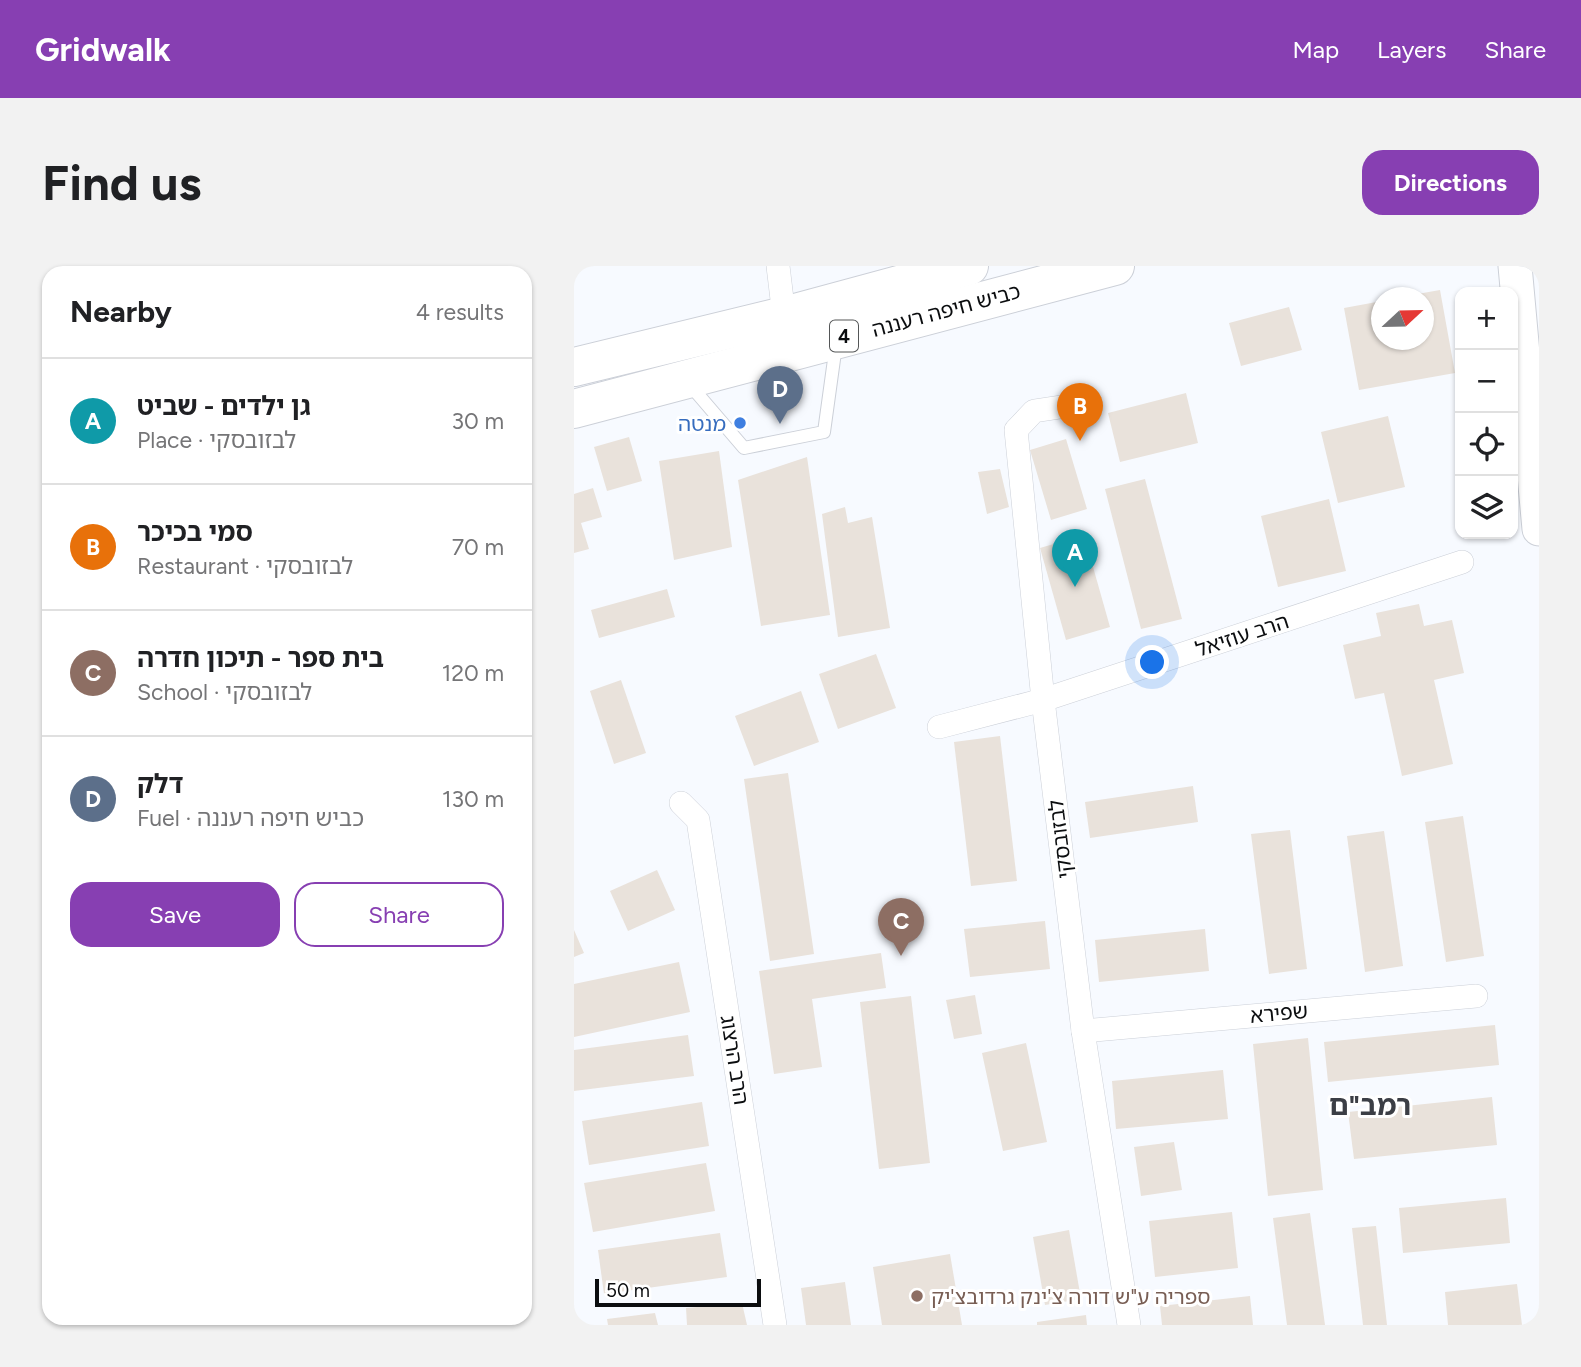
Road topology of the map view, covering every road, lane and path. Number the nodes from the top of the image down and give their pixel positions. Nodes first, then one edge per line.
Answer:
1 (778, 266) edge
2 (969, 266) edge
3 (1115, 266) edge
4 (1515, 266) edge
5 (784, 316) junction
6 (837, 338) junction
7 (574, 367) edge
8 (685, 379) junction
9 (1087, 403) dead end
10 (574, 409) edge
11 (1539, 529) edge
12 (1462, 562) dead end
13 (1043, 700) junction
14 (940, 727) dead end
15 (681, 803) dead end
16 (1476, 996) dead end
17 (1083, 1031) junction
18 (775, 1325) edge
19 (1129, 1325) edge

1 - 5 street
2 - 5 highway, כביש חיפה רעננה / 4
3 - 6 highway, כביש חיפה רעננה / 4
4 - 11 main road
5 - 7 highway, כביש חיפה רעננה / 4
6 - 8 highway, כביש חיפה רעננה / 4
6 - 8 lane
8 - 10 highway, כביש חיפה רעננה / 4
9 - 13 street, לבזובסקי
12 - 13 street, הרב עוזיאל
13 - 14 street, הרב עוזיאל
13 - 17 street, לבזובסקי
15 - 18 street, הרב הרצוג
16 - 17 street, שפירא
17 - 19 street, לבזובסקי

